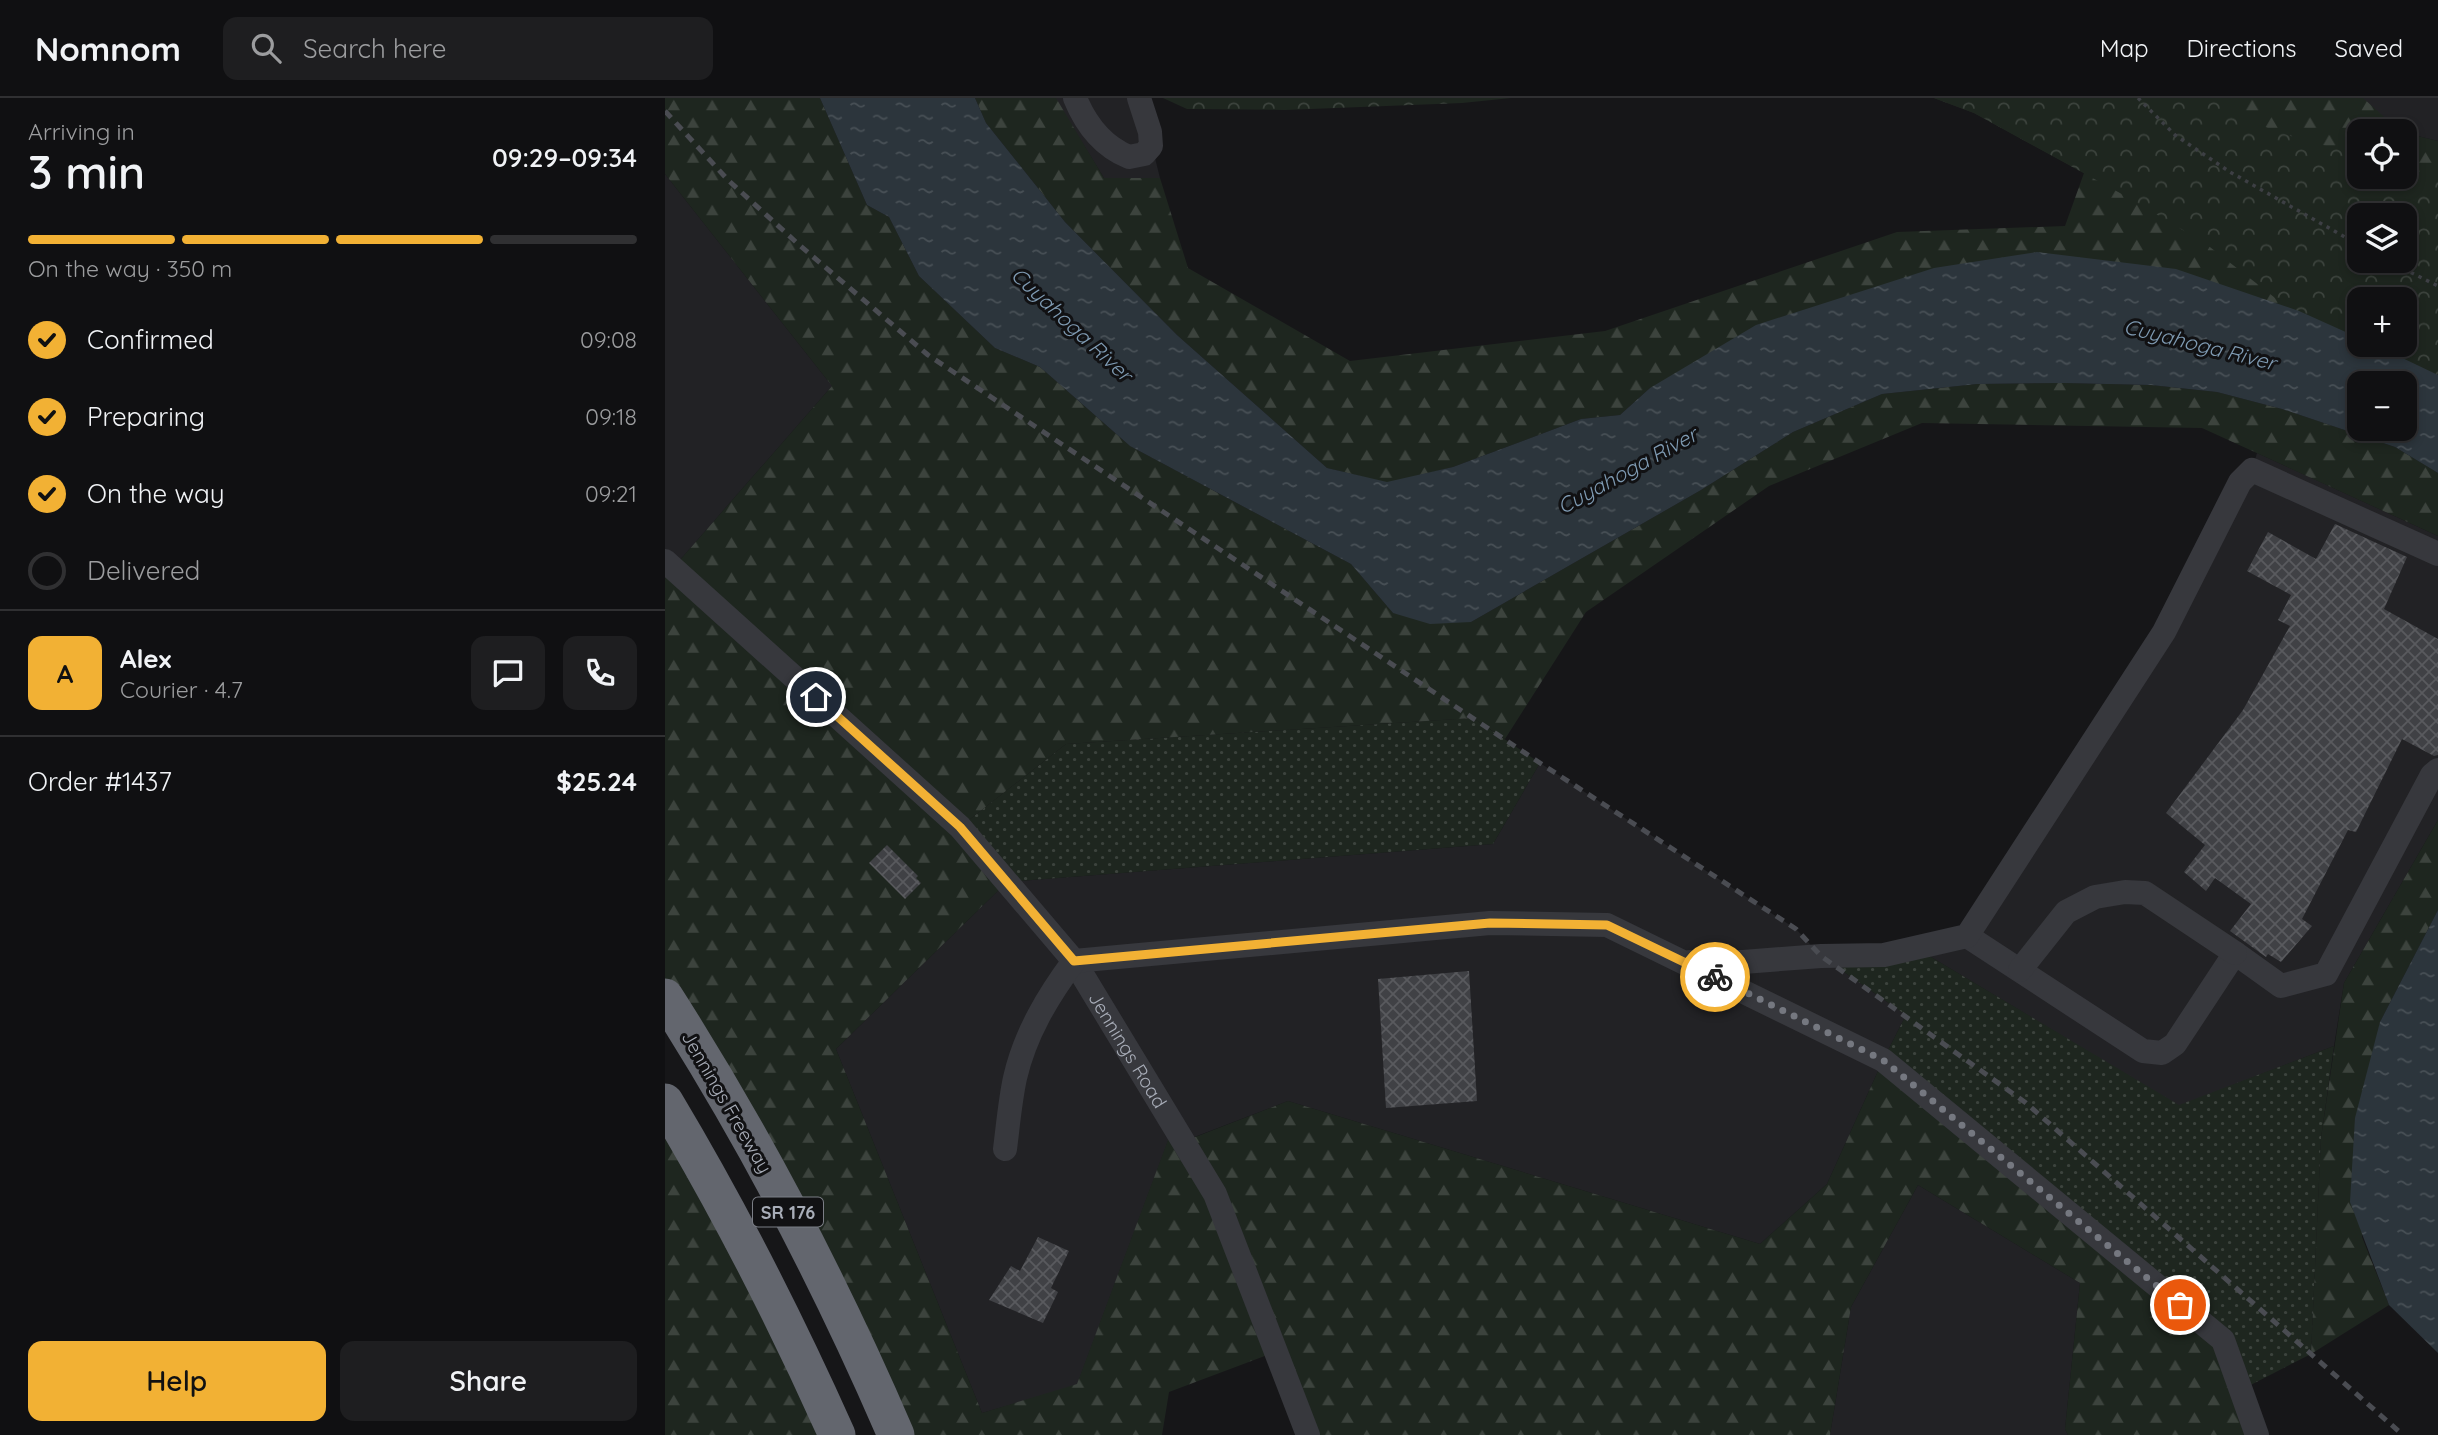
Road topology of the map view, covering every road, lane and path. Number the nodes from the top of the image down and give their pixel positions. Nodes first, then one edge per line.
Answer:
1 (1075, 98) edge
2 (1139, 98) edge
3 (2138, 98) edge
4 (2347, 238) edge
5 (2412, 273) edge
6 (2438, 286) edge
7 (2438, 554) edge
8 (665, 561) edge
9 (2438, 771) edge
10 (1967, 936) junction
11 (2235, 953) junction
12 (1074, 961) junction
13 (1683, 961) junction
14 (2020, 970) junction
15 (665, 997) edge
16 (665, 1102) edge
17 (1005, 1149) dead end
18 (837, 1435) edge
19 (896, 1435) edge
20 (1308, 1435) edge
21 (2257, 1435) edge

1 - 2 street
3 - 4 path
5 - 6 path
7 - 10 street
8 - 12 street, Jennings Road
9 - 11 street
10 - 13 street
10 - 14 street
11 - 14 street
11 - 14 street
12 - 13 street
12 - 17 street
12 - 20 street, Jennings Road
13 - 21 street
15 - 19 highway, Jennings Freeway / SR 176
16 - 18 highway, SR 176

